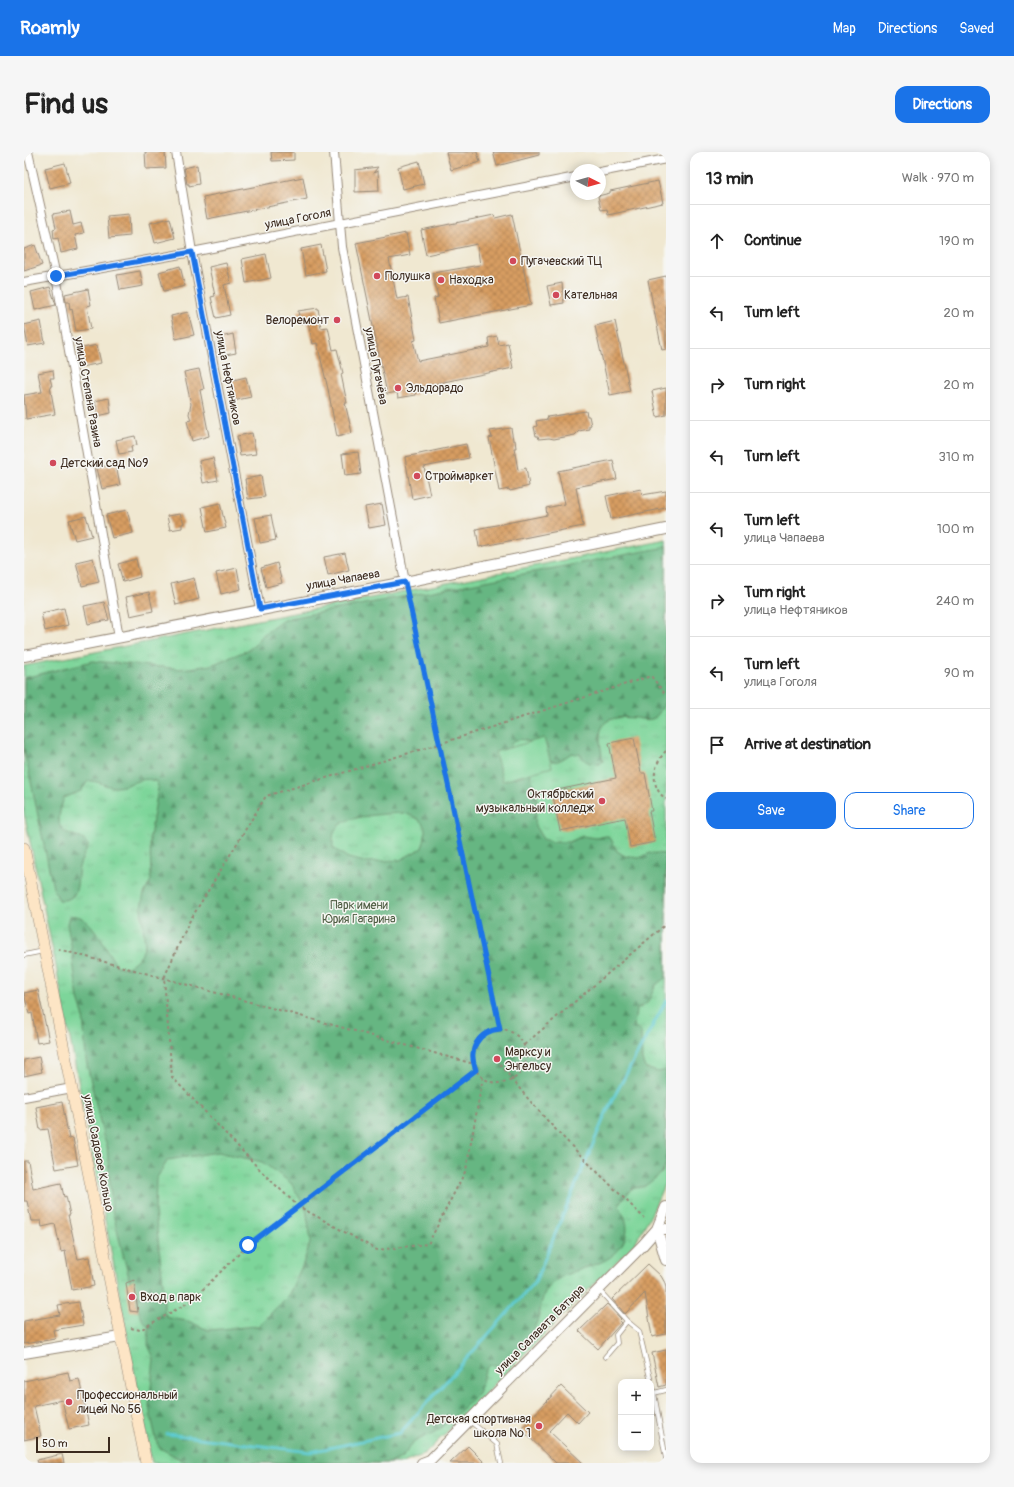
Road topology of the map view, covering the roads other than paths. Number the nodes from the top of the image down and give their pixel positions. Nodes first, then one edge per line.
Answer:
1 (28, 152) edge
2 (176, 152) edge
3 (334, 152) edge
4 (666, 159) edge
5 (606, 171) edge
6 (570, 178) edge
7 (340, 223) junction
8 (192, 252) junction
9 (56, 276) junction
10 (24, 282) edge
11 (666, 529) edge
12 (405, 582) junction
13 (260, 609) junction
14 (120, 637) junction
15 (24, 656) edge
16 (24, 848) edge
17 (27, 874) edge
18 (44, 951) junction
19 (24, 955) edge
20 (72, 1088) junction
21 (24, 1097) edge
22 (666, 1206) edge
23 (662, 1229) edge
24 (666, 1260) edge
25 (599, 1290) junction
26 (627, 1321) junction
27 (120, 1337) junction
28 (24, 1353) edge
29 (605, 1357) dead end
30 (650, 1379) edge
31 (666, 1390) edge
32 (654, 1393) joint
33 (469, 1420) junction
34 (666, 1459) edge
35 (428, 1462) edge
36 (146, 1463) edge
37 (501, 1463) edge

1 - 9 street, улица Степана Разина
2 - 8 street, улица Нефтяников
3 - 7 street, улица Пугачёва
4 - 5 street
6 - 7 street, улица Гоголя
7 - 8 street, улица Гоголя
7 - 12 street, улица Пугачёва
8 - 9 street, улица Гоголя
8 - 13 street, улица Нефтяников
9 - 10 street, улица Гоголя
9 - 14 street, улица Степана Разина
11 - 12 street, улица Чапаева
12 - 13 street, улица Чапаева
13 - 14 street, улица Чапаева
14 - 15 street, улица Чапаева
16 - 17 main road, улица Садовое Кольцо
17 - 18 main road, улица Садовое Кольцо
18 - 19 lane
18 - 20 main road, улица Садовое Кольцо
20 - 21 street
20 - 27 main road, улица Садовое Кольцо
22 - 23 street, улица Салавата Батыра
23 - 24 street
23 - 25 street, улица Салавата Батыра
25 - 26 lane
25 - 33 street, улица Салавата Батыра
26 - 29 lane
26 - 30 lane
27 - 28 street
27 - 36 main road, улица Садовое Кольцо
31 - 32 lane
32 - 34 lane
33 - 35 street, улица Салавата Батыра
33 - 37 lane

